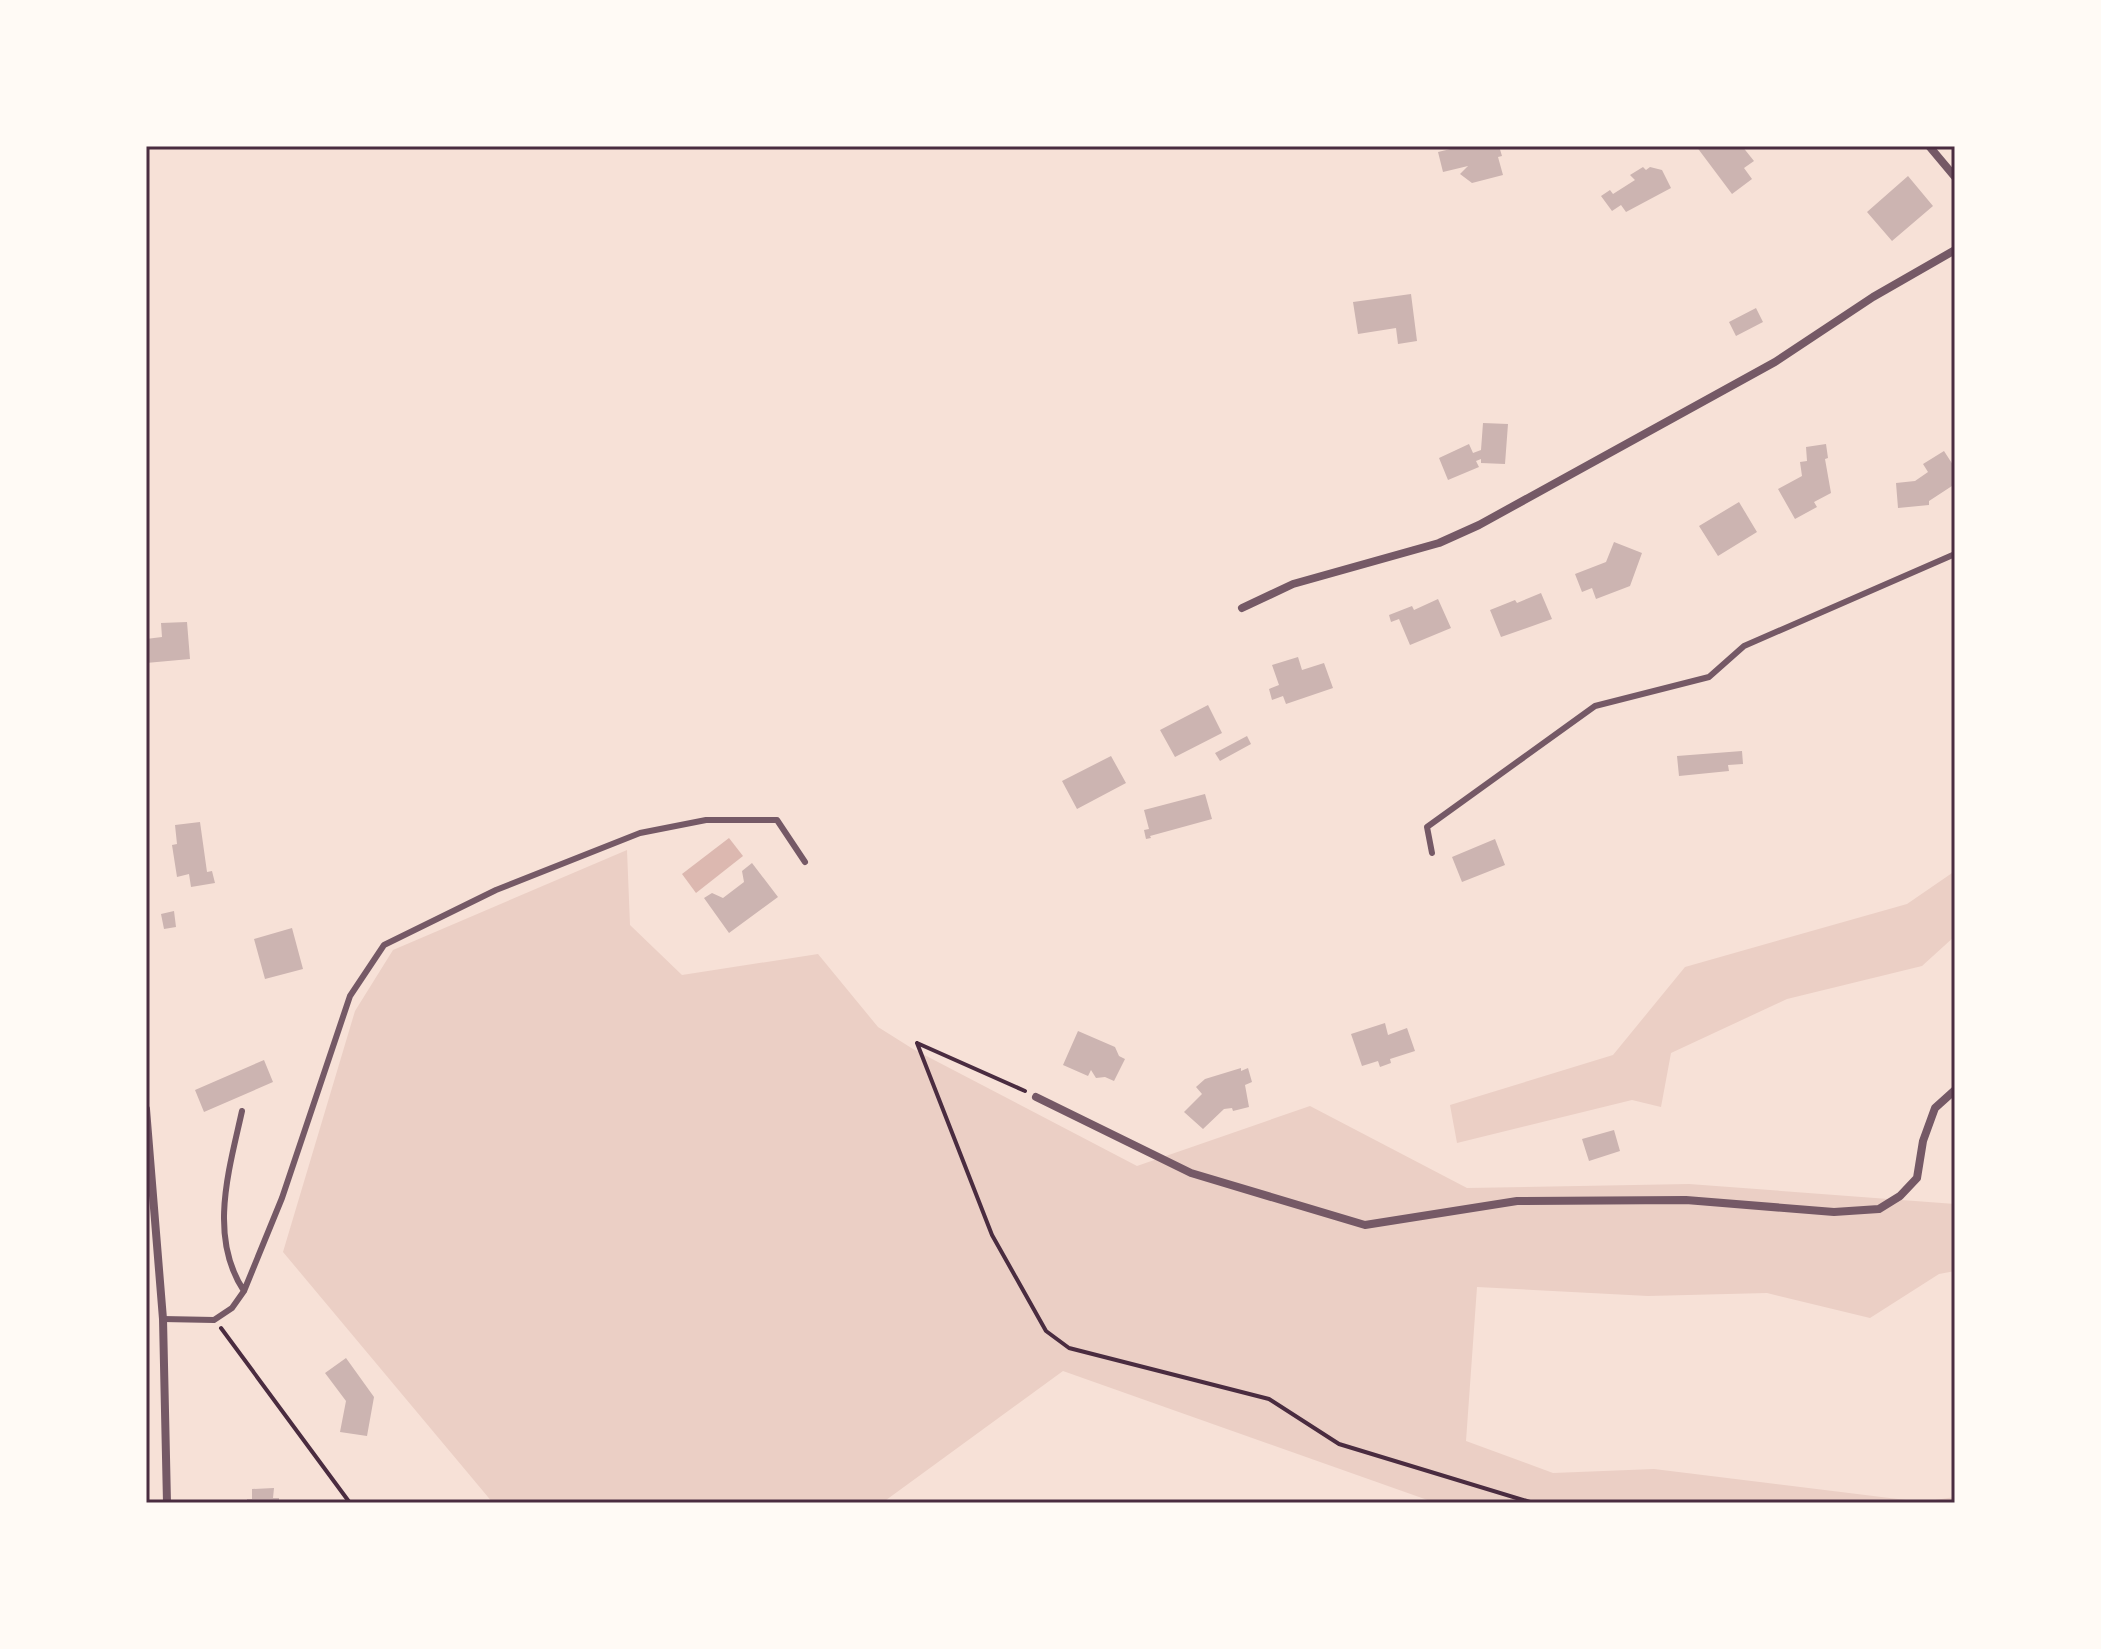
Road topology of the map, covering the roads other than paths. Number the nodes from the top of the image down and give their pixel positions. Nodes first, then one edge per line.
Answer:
1 (1929, 146) edge
2 (1955, 177) edge
3 (1955, 250) edge
4 (1955, 554) edge
5 (1242, 608) dead end
6 (1432, 853) dead end
7 (805, 862) dead end
8 (1955, 1090) edge
9 (1036, 1097) road end
10 (146, 1109) edge
11 (242, 1111) dead end
12 (244, 1291) junction
13 (163, 1319) junction
14 (167, 1503) edge

1 - 2 street
3 - 5 street
4 - 6 lane
7 - 12 lane
8 - 9 street
10 - 13 street
11 - 12 lane
12 - 13 lane
13 - 14 street

